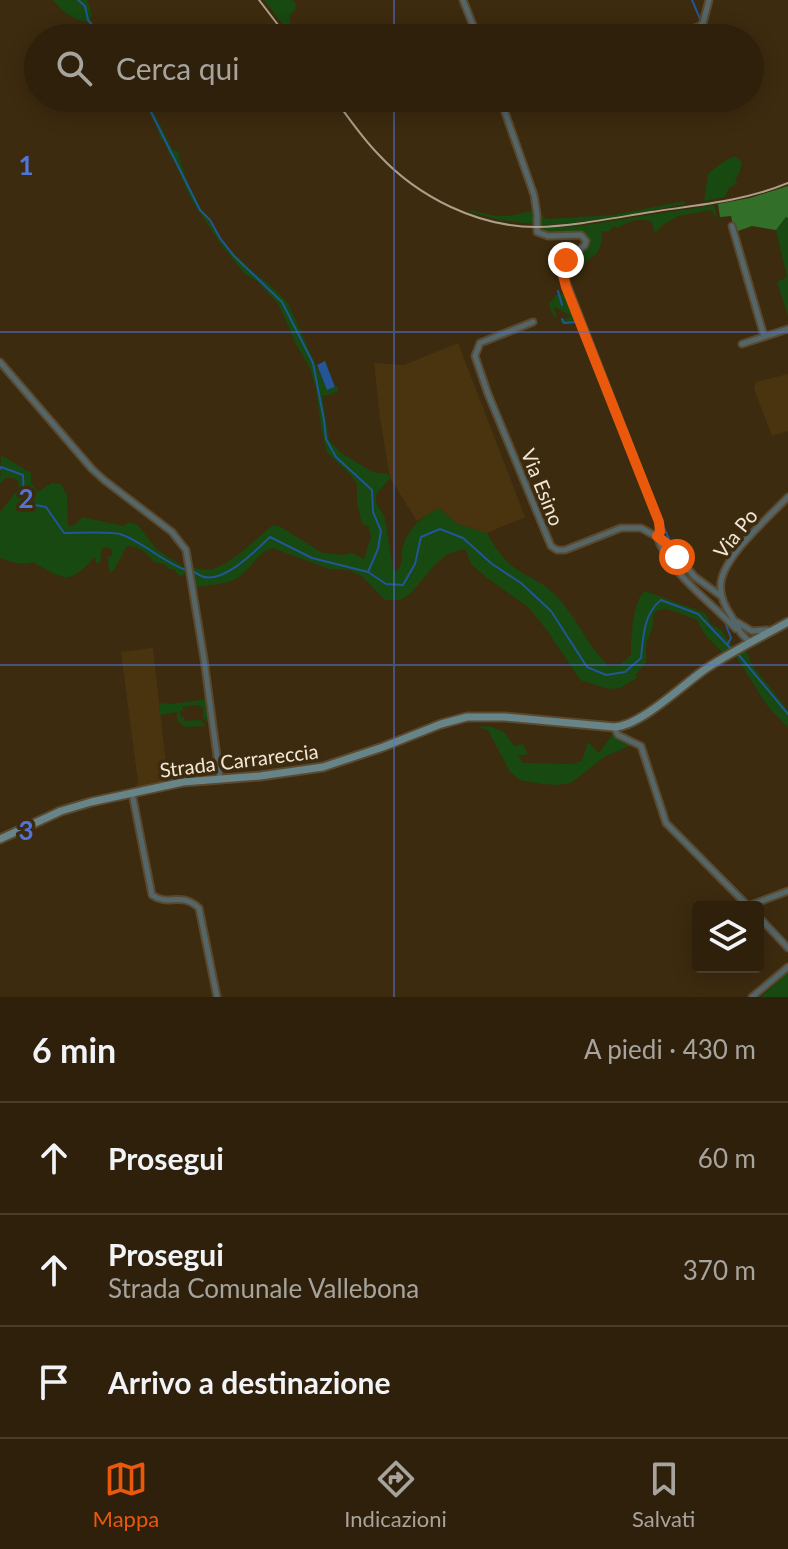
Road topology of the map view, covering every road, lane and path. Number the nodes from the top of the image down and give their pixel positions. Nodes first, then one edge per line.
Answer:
1 (463, 0) edge
2 (709, 0) edge
3 (472, 24) edge
4 (702, 24) edge
5 (505, 112) edge
6 (732, 226) dead end
7 (533, 322) dead end
8 (788, 329) edge
9 (764, 336) junction
10 (742, 344) dead end
11 (0, 362) edge
12 (788, 497) edge
13 (657, 536) junction
14 (721, 582) junction
15 (702, 583) junction
16 (721, 596) junction
17 (710, 603) junction
18 (734, 620) junction
19 (788, 622) edge
20 (746, 628) junction
21 (777, 628) junction
22 (741, 634) junction
23 (751, 642) junction
24 (740, 648) junction
25 (614, 727) junction
26 (220, 779) junction
27 (131, 792) junction
28 (0, 839) edge
29 (788, 891) edge
30 (744, 901) edge
31 (762, 901) edge
32 (764, 922) edge
33 (788, 948) edge
34 (788, 967) edge
35 (217, 997) edge
36 (752, 997) edge

1 - 3 street
2 - 4 street
5 - 13 street
6 - 9 street
7 - 13 street, Via Esino
8 - 9 street
9 - 10 street
11 - 26 street
12 - 14 street, Via Po
13 - 15 street
13 - 17 street
14 - 15 street
14 - 16 street, Via Po
15 - 16 street
16 - 17 street
16 - 18 street
17 - 22 street
18 - 20 street
18 - 22 street
19 - 21 main road, Strada Carrareccia
20 - 21 street
20 - 23 street
21 - 23 main road, Strada Carrareccia
22 - 23 street
22 - 24 street
23 - 24 main road, Strada Carrareccia
24 - 25 main road, Strada Carrareccia
25 - 26 main road, Strada Carrareccia
25 - 30 street
26 - 27 main road, Strada Carrareccia
27 - 28 main road, Strada Carrareccia
27 - 35 street
29 - 31 street
32 - 33 street
34 - 36 street

